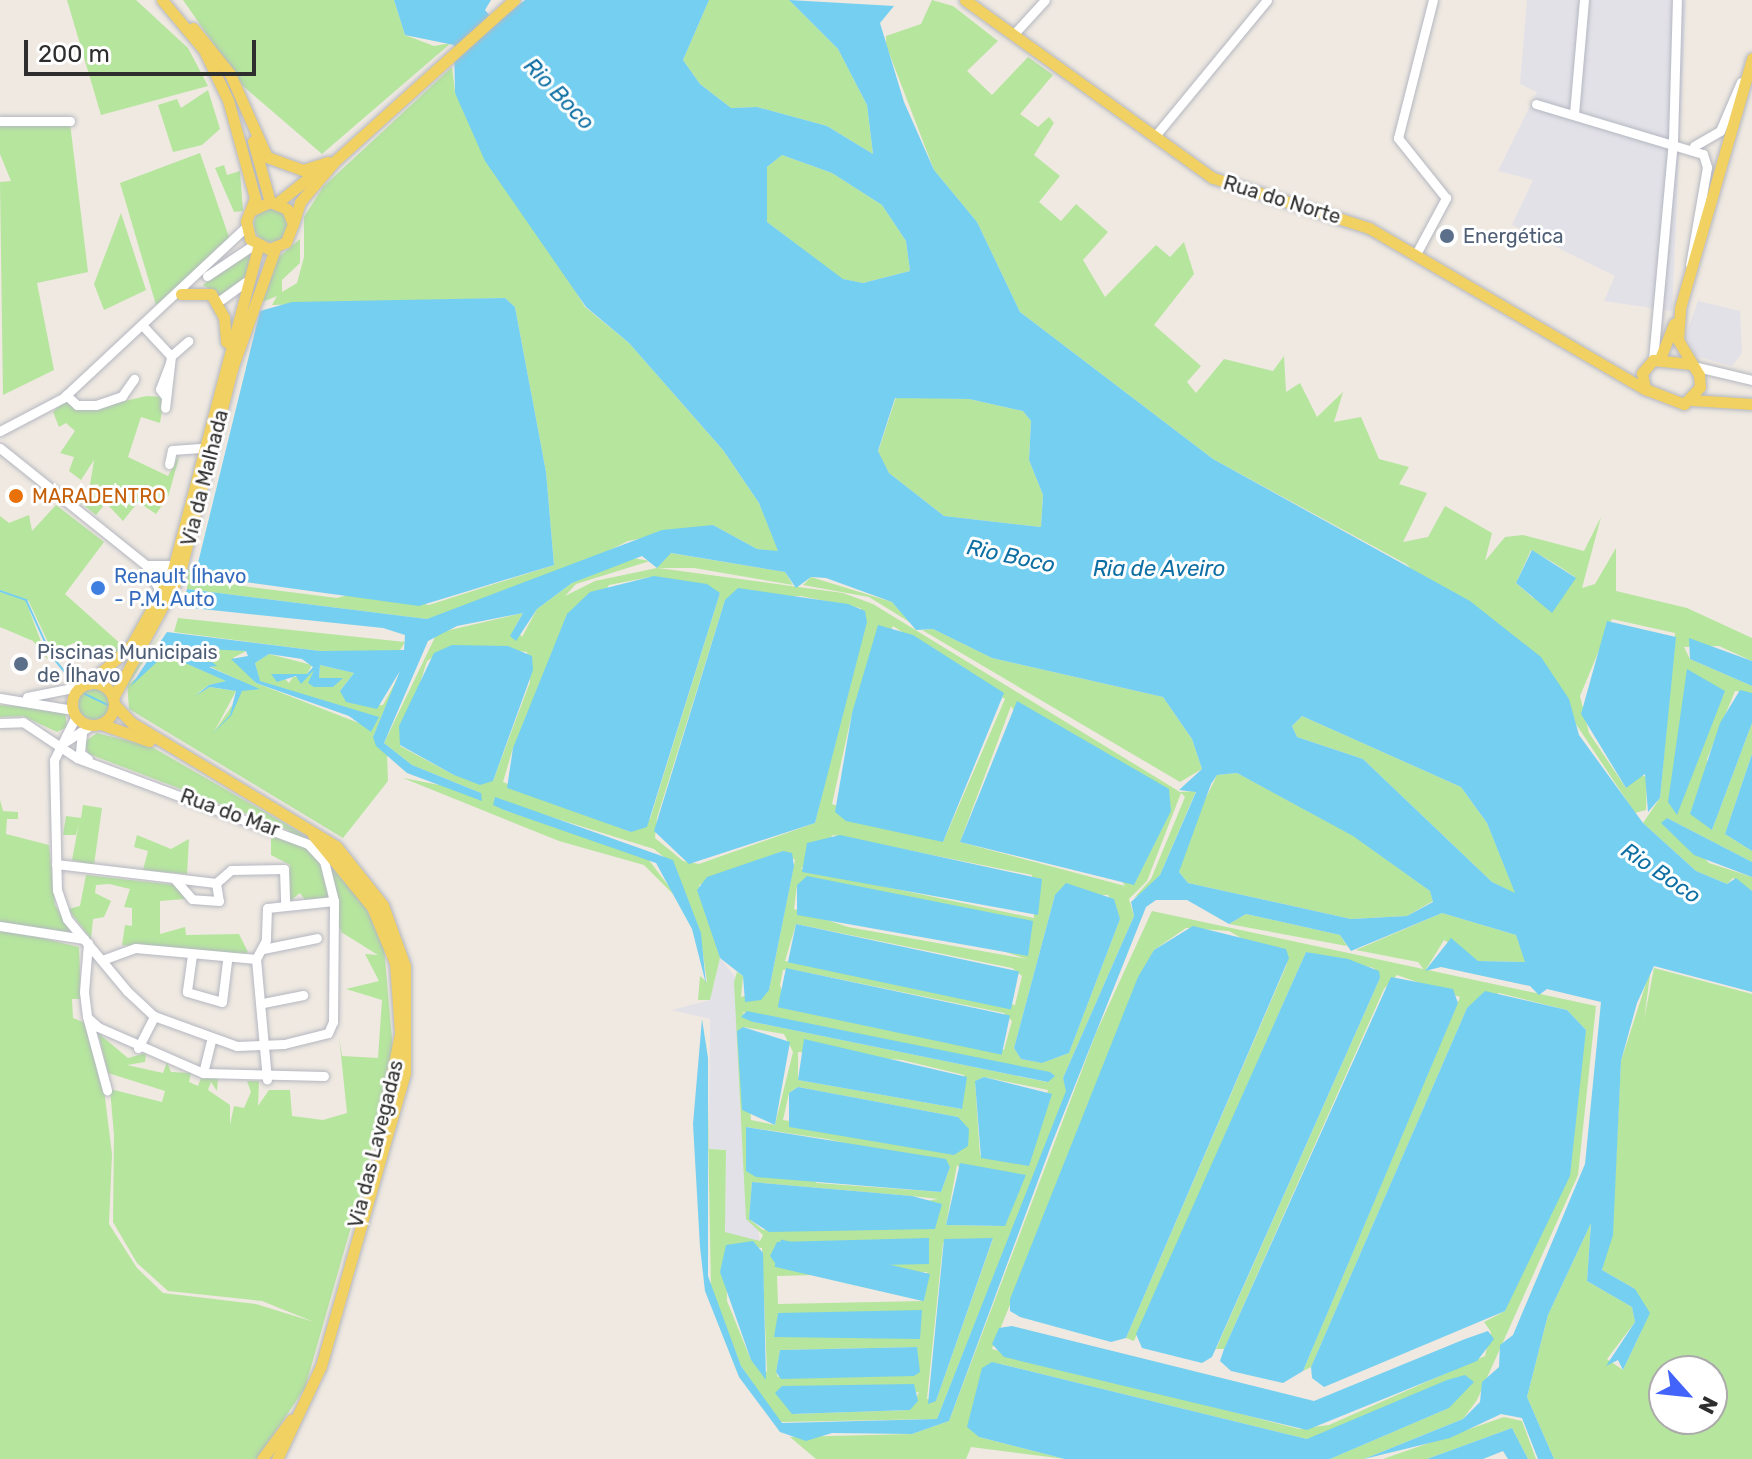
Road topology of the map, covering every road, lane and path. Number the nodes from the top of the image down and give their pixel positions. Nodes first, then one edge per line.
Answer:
1 (162, 0) edge
2 (514, 0) edge
3 (965, 0) edge
4 (1045, 0) edge
5 (1267, 0) edge
6 (1433, 0) edge
7 (1584, 0) edge
8 (1677, 0) edge
9 (503, 5) edge
10 (173, 9) junction
11 (1013, 35) junction
12 (1752, 57) edge
13 (445, 58) junction
14 (241, 100) junction
15 (1536, 104) dead end
16 (1574, 114) junction
17 (0, 121) edge
18 (70, 121) dead end
19 (1155, 136) junction
20 (1673, 141) junction
21 (1694, 146) junction
22 (328, 162) junction
23 (274, 203) junction
24 (252, 210) junction
25 (293, 224) junction
26 (246, 227) junction
27 (256, 245) junction
28 (275, 249) junction
29 (1416, 254) junction
30 (1690, 265) junction
31 (245, 282) dead end
32 (181, 294) junction
33 (222, 299) dead end
34 (1680, 308) junction
35 (143, 326) junction
36 (188, 341) dead end
37 (171, 360) junction
38 (1653, 361) junction
39 (224, 363) junction
40 (1620, 368) junction
41 (1696, 371) junction
42 (134, 379) dead end
43 (1752, 380) edge
44 (1645, 389) junction
45 (66, 395) junction
46 (1724, 397) junction
47 (1692, 400) junction
48 (166, 402) dead end
49 (1752, 404) edge
50 (0, 431) edge
51 (0, 448) edge
52 (204, 448) junction
53 (169, 464) dead end
54 (146, 565) junction
55 (174, 565) junction
56 (162, 597) junction
57 (86, 685) junction
58 (0, 698) edge
59 (16, 699) junction
60 (114, 701) junction
61 (74, 713) junction
62 (0, 723) edge
63 (91, 727) junction
64 (62, 744) junction
65 (90, 762) junction
66 (325, 848) junction
67 (56, 864) junction
68 (174, 878) junction
69 (216, 883) junction
70 (334, 901) junction
71 (285, 905) junction
72 (0, 926) edge
73 (317, 938) dead end
74 (86, 941) junction
75 (263, 949) junction
76 (192, 955) junction
77 (256, 959) junction
78 (102, 960) junction
79 (227, 961) junction
80 (406, 972) junction
81 (303, 995) dead end
82 (263, 1003) junction
83 (154, 1016) junction
84 (87, 1017) junction
85 (211, 1040) junction
86 (266, 1045) junction
87 (138, 1048) junction
88 (396, 1066) junction
89 (203, 1073) junction
90 (324, 1076) dead end
91 (267, 1079) junction
92 (107, 1090) dead end
93 (280, 1456) edge
94 (262, 1459) edge

1 - 10 main road
2 - 9 main road
3 - 11 main road, Rua do Norte
4 - 11 street
5 - 19 street
6 - 29 street
7 - 16 street
8 - 20 street
9 - 13 main road
10 - 14 main road
10 - 24 main road
11 - 19 main road, Rua do Norte
12 - 21 street
12 - 30 main road
13 - 22 main road
13 - 25 main road
14 - 22 main road
14 - 23 main road
15 - 16 street
16 - 20 street
17 - 18 street
19 - 29 main road, Rua do Norte
20 - 21 street
20 - 38 street
21 - 30 street
22 - 23 main road
23 - 24 main road
23 - 25 main road
24 - 26 main road
25 - 28 main road
26 - 27 main road
26 - 32 street
27 - 28 main road
27 - 32 street
27 - 39 main road, Via da Malhada
28 - 60 main road, Via da Malhada
29 - 40 main road, Rua do Norte
30 - 34 main road
31 - 33 street
32 - 35 street
32 - 39 main road
34 - 38 main road
34 - 41 main road
35 - 37 street
35 - 45 street
36 - 37 street
37 - 48 street
38 - 40 main road
38 - 41 main road
38 - 44 main road
39 - 52 main road, Via da Malhada
40 - 44 main road, Rua do Norte
41 - 43 street
41 - 46 main road
41 - 47 main road
42 - 45 street
44 - 47 main road
45 - 50 street
46 - 47 main road
46 - 49 main road
51 - 54 street
52 - 53 street
52 - 55 main road, Via da Malhada
54 - 55 street
54 - 56 street
55 - 56 main road, Via da Malhada
56 - 57 main road, Via da Malhada
57 - 59 street
57 - 60 main road, Via das Lavegadas
57 - 61 main road
58 - 59 street
59 - 61 street
60 - 63 main road, Via da Malhada
60 - 80 main road, Via das Lavegadas
61 - 63 main road, Via das Lavegadas
61 - 64 street
62 - 64 street, Rua do Mar
63 - 64 street
63 - 65 street
63 - 66 main road, Via das Lavegadas
64 - 65 street, Rua do Mar
64 - 67 street
65 - 70 street, Rua do Mar
66 - 80 main road
66 - 88 main road, Via das Lavegadas
67 - 68 street
67 - 74 street
68 - 69 street
68 - 69 street
69 - 71 street
70 - 71 street
70 - 86 street, Rua do Mar
71 - 75 street
72 - 74 street
73 - 75 street
74 - 78 street
74 - 84 street
75 - 77 street
76 - 78 street
76 - 79 street
76 - 79 street
77 - 79 street
77 - 82 street
78 - 83 street
80 - 88 main road
80 - 93 main road, Via das Lavegadas
81 - 82 street
82 - 86 street
83 - 85 street
83 - 87 street
84 - 87 street
84 - 92 street
85 - 86 street
85 - 89 street
86 - 91 street
87 - 89 street
88 - 94 main road, Via das Lavegadas
89 - 91 street
90 - 91 street

